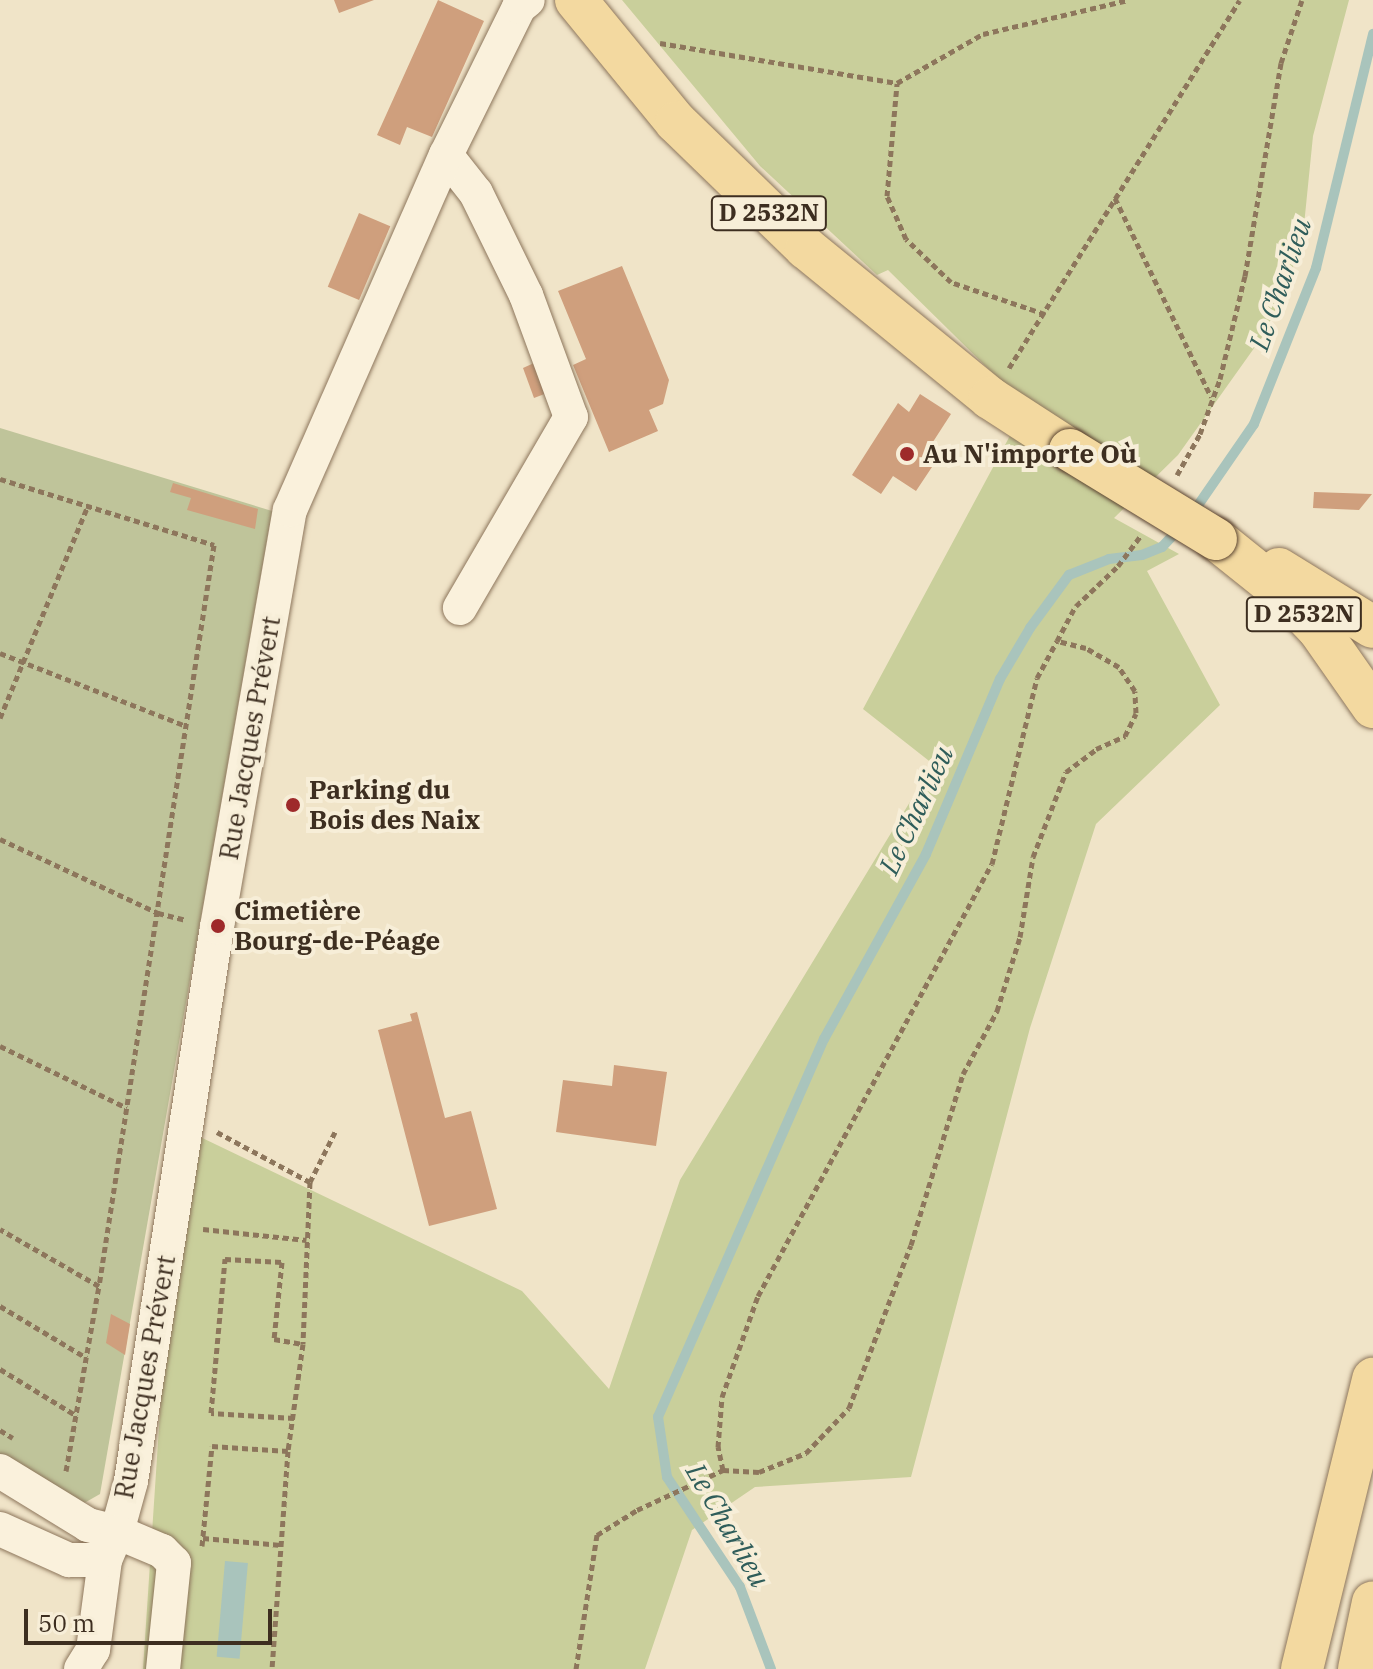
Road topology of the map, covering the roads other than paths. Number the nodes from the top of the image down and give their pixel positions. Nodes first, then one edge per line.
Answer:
1 (576, 0) edge
2 (521, 2) edge
3 (446, 155) junction
4 (1216, 539) junction
5 (460, 608) dead end
6 (1373, 627) edge
7 (1373, 707) edge
8 (1373, 1379) edge
9 (0, 1471) edge
10 (0, 1529) edge
11 (111, 1546) junction
12 (1373, 1602) edge
13 (81, 1669) edge
14 (163, 1669) edge
15 (1302, 1669) edge
16 (1359, 1669) edge

1 - 4 main road, D 2532N, bridge
2 - 3 street, Rue Jacques Prévert
3 - 5 street
3 - 11 street, Rue Jacques Prévert
4 - 6 main road, D 2532N
4 - 7 main road, D 2532N
8 - 15 main road
9 - 11 street, Rue Jacques Prévert
10 - 11 street
11 - 13 street
11 - 14 street
12 - 16 main road

